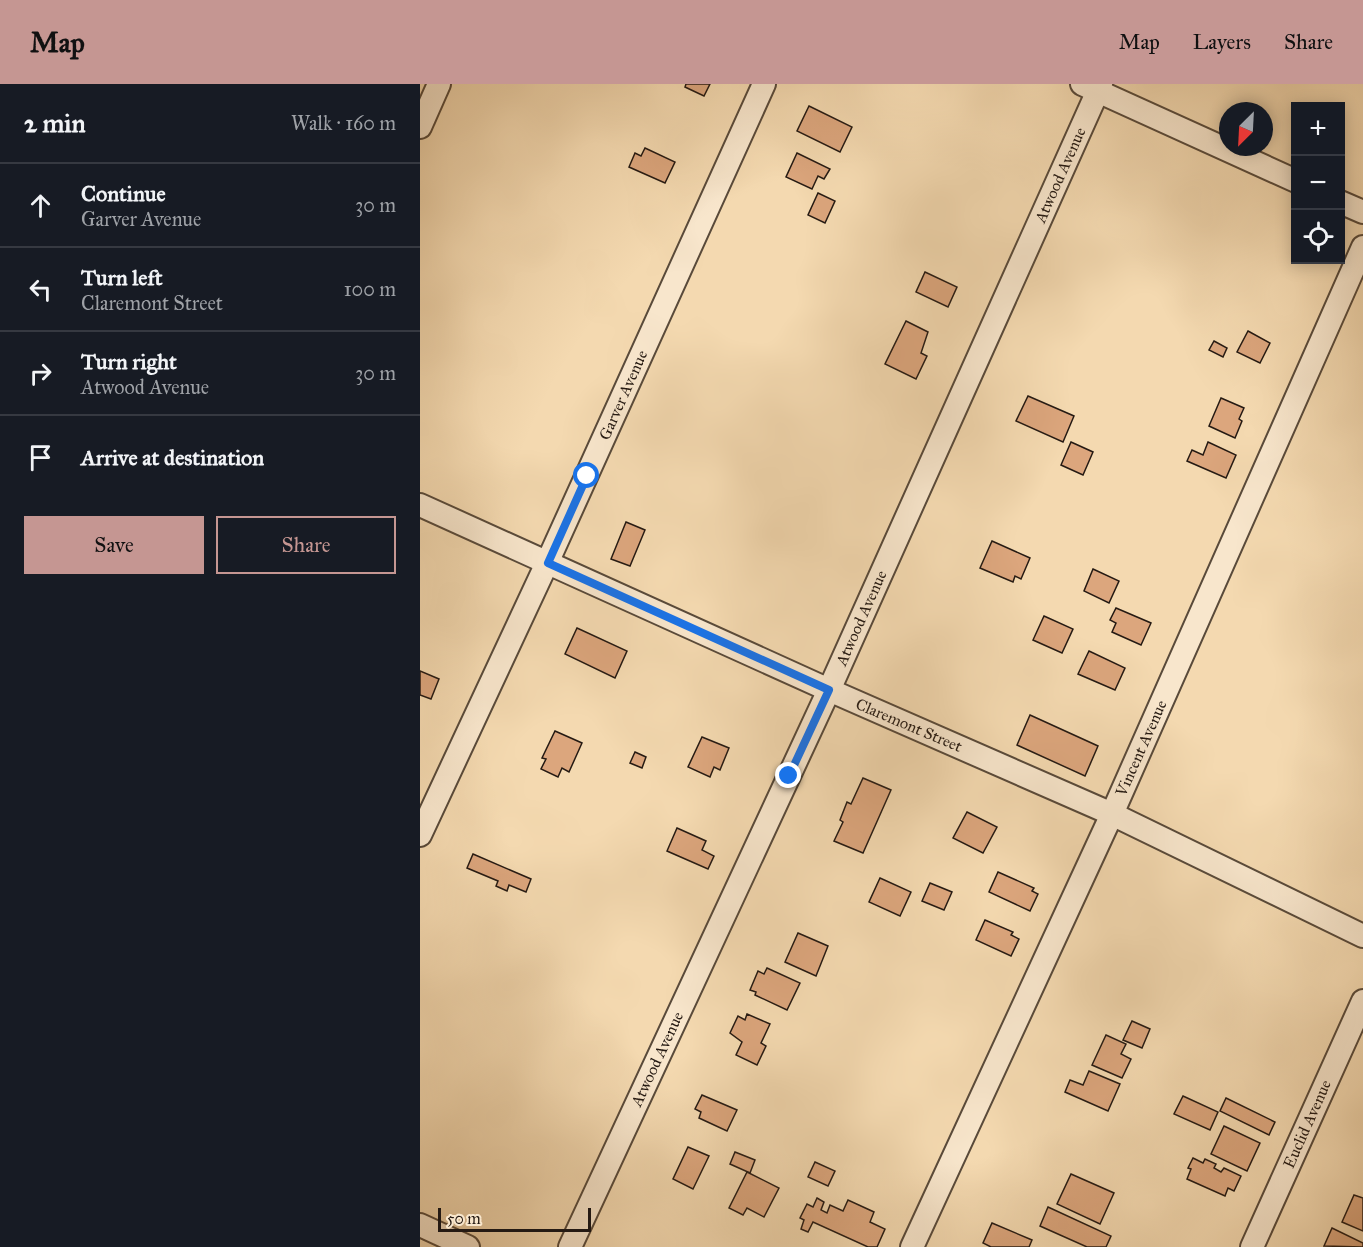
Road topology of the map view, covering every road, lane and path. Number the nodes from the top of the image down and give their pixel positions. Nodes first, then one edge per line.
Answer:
1 (439, 84) edge
2 (764, 84) edge
3 (1094, 86) edge
4 (420, 127) edge
5 (1291, 179) edge
6 (1345, 204) edge
7 (1363, 212) edge
8 (1363, 247) edge
9 (420, 505) edge
10 (548, 563) junction
11 (829, 690) junction
12 (1112, 814) junction
13 (420, 835) edge
14 (1363, 936) edge
15 (1363, 1001) edge
16 (420, 1225) edge
17 (468, 1247) edge
18 (570, 1247) edge
19 (912, 1247) edge
20 (1252, 1247) edge

1 - 4 street
2 - 10 street, Garver Avenue
3 - 5 street
3 - 11 street, Atwood Avenue
6 - 7 street
8 - 12 street, Vincent Avenue
9 - 10 street, Claremont Street
10 - 11 street, Claremont Street
10 - 13 street, Garver Avenue
11 - 12 street, Claremont Street
11 - 18 street, Atwood Avenue
12 - 14 street, Claremont Street
12 - 19 street, Vincent Avenue
15 - 20 street, Euclid Avenue
16 - 17 street

